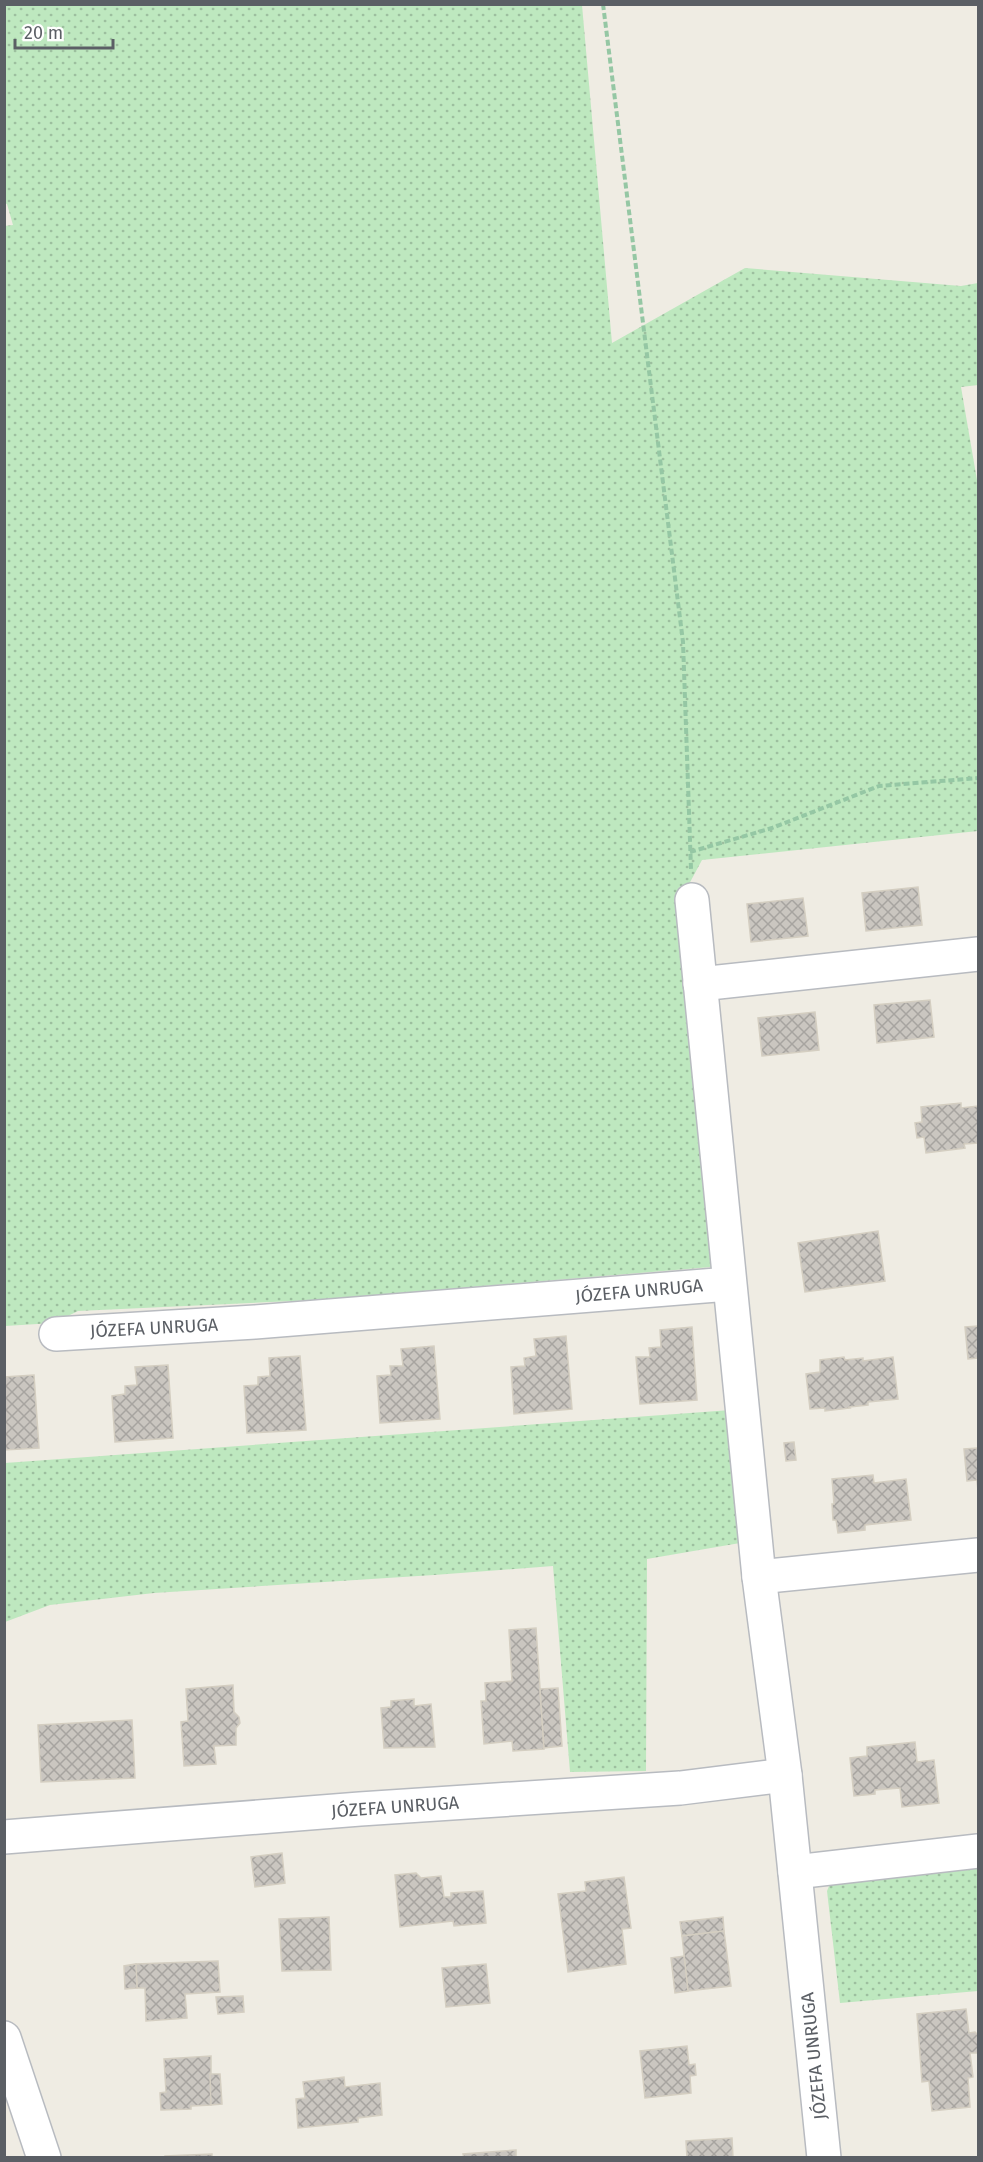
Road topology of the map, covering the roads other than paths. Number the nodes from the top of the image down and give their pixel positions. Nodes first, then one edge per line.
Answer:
1 (692, 900) road end
2 (978, 954) edge
3 (700, 984) junction
4 (729, 1284) junction
5 (56, 1334) dead end
6 (978, 1556) edge
7 (759, 1577) junction
8 (785, 1775) junction
9 (4, 1836) edge
10 (978, 1851) edge
11 (795, 1872) junction
12 (4, 2038) edge
13 (44, 2157) edge
14 (824, 2157) edge

1 - 3 street
2 - 3 street
3 - 4 street
4 - 5 street, JÓZEFA UNRUGA
4 - 7 street, JÓZEFA UNRUGA
6 - 7 street
7 - 8 street, JÓZEFA UNRUGA
8 - 9 street, JÓZEFA UNRUGA
8 - 11 street, JÓZEFA UNRUGA
10 - 11 street
11 - 14 street, JÓZEFA UNRUGA
12 - 13 street

